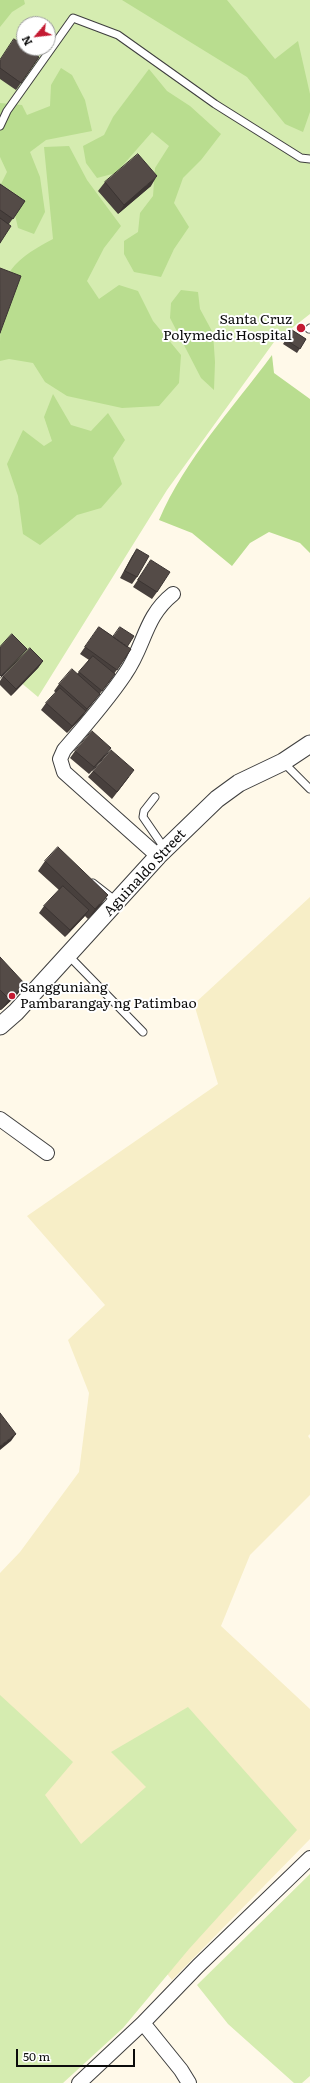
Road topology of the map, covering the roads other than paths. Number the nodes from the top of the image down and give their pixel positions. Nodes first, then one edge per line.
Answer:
1 (0, 126) edge
2 (310, 158) edge
3 (173, 594) dead end
4 (310, 744) edge
5 (283, 762) junction
6 (310, 789) edge
7 (155, 797) dead end
8 (161, 853) junction
9 (85, 878) edge
10 (116, 902) junction
11 (69, 956) junction
12 (0, 1026) edge
13 (143, 1032) dead end
14 (0, 1119) edge
15 (47, 1153) dead end
16 (310, 1858) edge
17 (143, 2023) junction
18 (79, 2083) edge
19 (189, 2083) edge

1 - 2 lane
3 - 8 street
4 - 5 street, Aguinaldo Street
5 - 6 lane
5 - 8 street, Aguinaldo Street
7 - 8 lane
8 - 10 street, Aguinaldo Street
9 - 10 lane
10 - 11 street, Aguinaldo Street
11 - 12 street, Aguinaldo Street
11 - 13 lane
14 - 15 street
16 - 17 street
17 - 18 street
17 - 19 street

